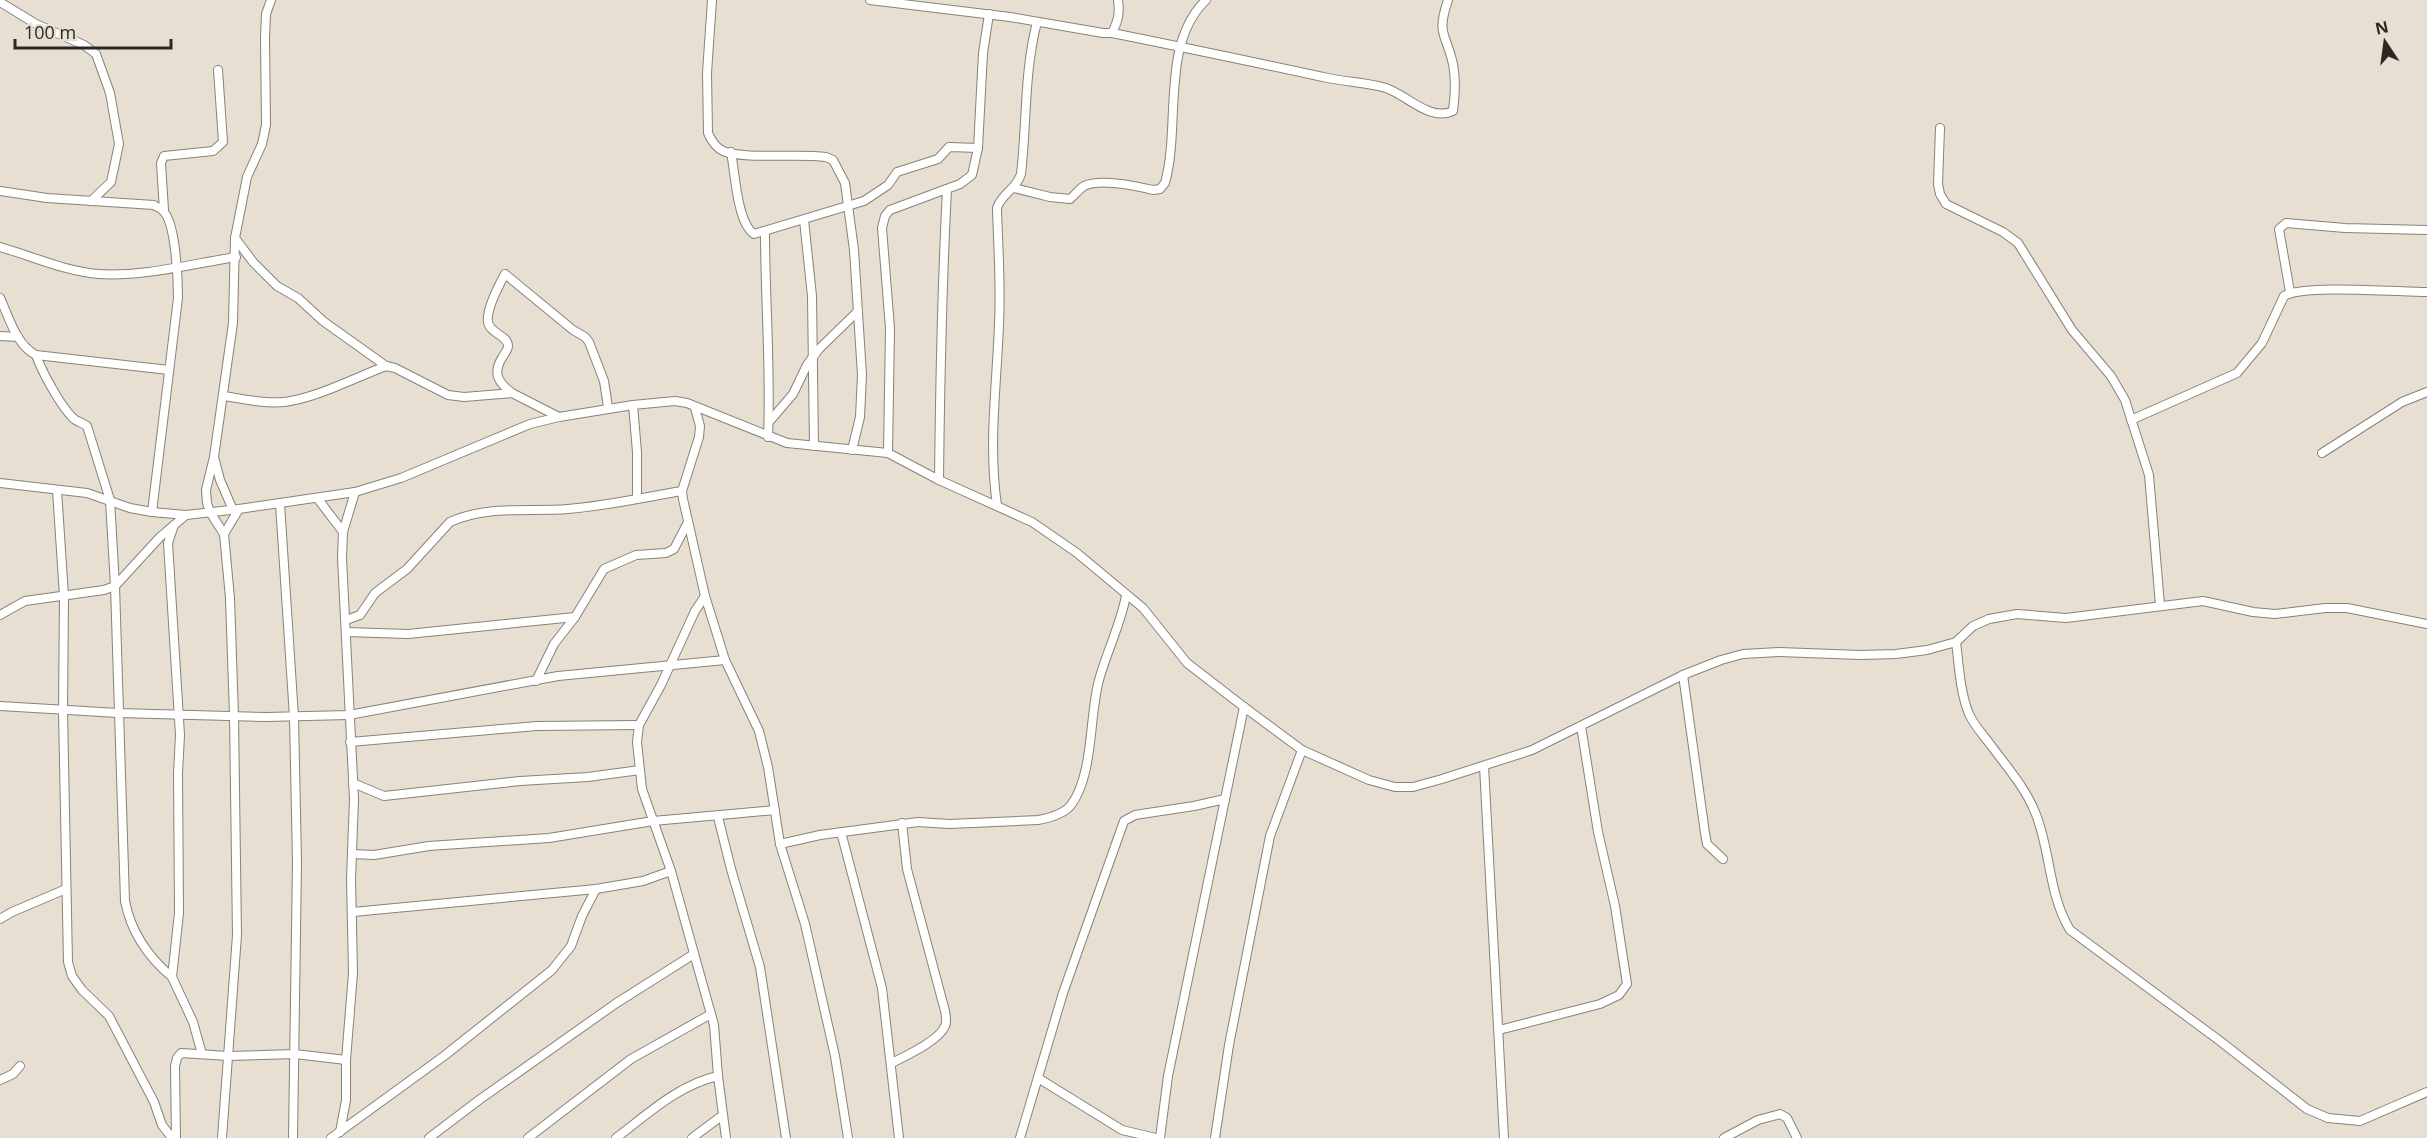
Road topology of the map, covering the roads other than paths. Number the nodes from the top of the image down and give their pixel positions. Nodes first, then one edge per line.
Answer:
1 (271, 0) edge
2 (712, 0) edge
3 (870, 0) edge
4 (1118, 0) edge
5 (1206, 0) edge
6 (1448, 0) edge
7 (0, 2) edge
8 (989, 14) junction
9 (1037, 22) junction
10 (1112, 33) junction
11 (1180, 46) junction
12 (218, 70) dead end
13 (1940, 128) dead end
14 (978, 148) junction
15 (731, 152) junction
16 (1014, 188) junction
17 (946, 189) junction
18 (0, 191) edge
19 (91, 201) junction
20 (849, 205) junction
21 (164, 210) junction
22 (804, 220) junction
23 (2427, 230) edge
24 (765, 231) junction
25 (235, 238) junction
26 (0, 247) edge
27 (236, 257) junction
28 (179, 266) junction
29 (2290, 292) junction
30 (2427, 292) edge
31 (0, 298) edge
32 (858, 311) junction
33 (0, 336) edge
34 (18, 337) junction
35 (36, 355) junction
36 (813, 357) junction
37 (386, 366) junction
38 (169, 370) junction
39 (2427, 392) edge
40 (512, 393) junction
41 (224, 396) junction
42 (633, 405) junction
43 (608, 407) junction
44 (695, 408) junction
45 (559, 417) junction
46 (2131, 420) junction
47 (769, 422) junction
48 (768, 437) junction
49 (814, 446) junction
50 (852, 450) junction
51 (888, 453) junction
52 (2322, 453) dead end
53 (214, 456) junction
54 (939, 480) junction
55 (0, 483) edge
56 (57, 490) junction
57 (682, 490) junction
58 (356, 492) junction
59 (318, 499) junction
60 (637, 499) junction
61 (110, 500) junction
62 (280, 504) junction
63 (997, 506) junction
64 (236, 510) junction
65 (152, 512) junction
66 (210, 512) junction
67 (186, 515) junction
68 (688, 523) junction
69 (174, 525) junction
70 (342, 532) junction
71 (224, 534) junction
72 (115, 586) junction
73 (64, 596) junction
74 (705, 596) junction
75 (1126, 596) junction
76 (2160, 605) junction
77 (0, 615) edge
78 (575, 617) junction
79 (346, 620) junction
80 (2427, 624) edge
81 (346, 632) junction
82 (1956, 642) junction
83 (725, 660) junction
84 (671, 664) junction
85 (1683, 675) junction
86 (536, 681) junction
87 (0, 706) edge
88 (1244, 707) junction
89 (63, 711) junction
90 (118, 713) junction
91 (180, 715) junction
92 (349, 715) junction
93 (234, 716) junction
94 (294, 717) junction
95 (639, 725) junction
96 (1581, 726) junction
97 (350, 742) junction
98 (1302, 750) junction
99 (1484, 766) junction
100 (640, 770) junction
101 (353, 783) junction
102 (1225, 798) junction
103 (774, 810) junction
104 (718, 817) junction
105 (654, 821) junction
106 (902, 823) junction
107 (841, 832) junction
108 (780, 844) junction
109 (352, 854) junction
110 (1723, 859) dead end
111 (671, 871) junction
112 (66, 889) junction
113 (596, 889) junction
114 (353, 912) junction
115 (0, 919) edge
116 (694, 954) junction
117 (172, 977) junction
118 (711, 1014) junction
119 (1500, 1030) junction
120 (202, 1054) junction
121 (295, 1054) junction
122 (228, 1056) junction
123 (346, 1060) junction
124 (892, 1063) junction
125 (20, 1066) dead end
126 (718, 1076) junction
127 (1038, 1078) junction
128 (0, 1080) edge
129 (2427, 1092) edge
130 (723, 1115) junction
131 (340, 1132) junction
132 (174, 1138) edge
133 (222, 1138) edge
134 (293, 1138) edge
135 (332, 1138) edge
136 (429, 1138) edge
137 (528, 1138) edge
138 (616, 1138) edge
139 (692, 1138) edge
140 (726, 1138) edge
141 (786, 1138) edge
142 (848, 1138) edge
143 (900, 1138) edge
144 (1020, 1138) edge
145 (1158, 1138) edge
146 (1215, 1138) edge
147 (1503, 1138) edge
148 (1724, 1138) edge
149 (1797, 1138) edge

1 - 25 street
2 - 15 street
3 - 8 street
4 - 10 street
5 - 11 street
6 - 11 street
7 - 19 street
8 - 9 street
8 - 14 street
9 - 10 street
9 - 16 street
10 - 11 street
11 - 16 street
12 - 21 street
13 - 46 street
14 - 17 street
14 - 20 street
15 - 20 street
15 - 24 street
16 - 63 street
17 - 51 street
17 - 54 street
18 - 19 street
19 - 21 street
20 - 22 street
20 - 32 street
21 - 28 street
22 - 24 street
22 - 36 street
23 - 29 street
24 - 47 street
25 - 27 street
25 - 37 street
26 - 28 street
27 - 28 street
27 - 41 street
28 - 38 street
29 - 30 street
29 - 46 street
31 - 34 street
32 - 36 street
32 - 50 street
33 - 34 street
34 - 35 street
35 - 38 street
35 - 61 street
36 - 47 street
36 - 49 street
37 - 40 street
37 - 41 street
38 - 65 street
39 - 52 street
40 - 43 street
40 - 45 street
41 - 53 street
42 - 43 street
42 - 44 street
42 - 60 street
43 - 45 street
44 - 48 street
44 - 57 street
45 - 58 street
46 - 76 street
47 - 48 street
48 - 49 street
49 - 50 street
50 - 51 street
51 - 54 street
53 - 64 street
53 - 66 street
54 - 63 street
55 - 56 street
56 - 61 street
56 - 73 street
57 - 60 street
57 - 68 street
58 - 59 street
58 - 70 street
59 - 62 street
59 - 70 street
60 - 79 street
61 - 65 street
61 - 72 street
62 - 64 street
62 - 94 street
63 - 75 street
64 - 66 street
64 - 71 street
65 - 67 street
66 - 67 street
66 - 71 street
67 - 69 street
68 - 74 street
68 - 78 street
69 - 72 street
69 - 91 street
70 - 79 street
71 - 93 street
72 - 73 street
72 - 90 street
73 - 77 street
73 - 89 street
74 - 83 street
74 - 84 street
75 - 88 street
75 - 106 street
76 - 80 street
76 - 82 street
78 - 81 street
78 - 86 street
79 - 81 street
81 - 92 street
82 - 85 street
82 - 129 street
83 - 84 street
83 - 103 street
84 - 86 street
84 - 95 street
85 - 96 street
85 - 110 street
86 - 92 street
87 - 89 street
88 - 98 street
88 - 102 street
89 - 90 street
89 - 112 street
90 - 91 street
90 - 117 street
91 - 93 street
91 - 117 street
92 - 94 street
92 - 97 street
93 - 94 street
93 - 122 street
94 - 121 street
95 - 97 street
95 - 100 street
96 - 99 street
96 - 119 street
97 - 101 street
98 - 99 street
98 - 146 street
99 - 119 street
100 - 101 street
100 - 105 street
101 - 109 street
102 - 127 street
102 - 145 street
103 - 104 street
103 - 108 street
104 - 105 street
104 - 141 street
105 - 109 street
105 - 111 street
106 - 107 street
106 - 124 street
107 - 108 street
107 - 124 street
108 - 142 street
109 - 114 street
111 - 113 street
111 - 116 street
112 - 115 street
112 - 132 street
113 - 114 street
113 - 131 street
114 - 123 street
116 - 118 street
116 - 136 street
117 - 120 street
118 - 126 street
118 - 137 street
119 - 147 street
120 - 122 street
120 - 132 street
121 - 122 street
121 - 123 street
121 - 134 street
122 - 133 street
123 - 131 street
124 - 143 street
125 - 128 street
126 - 130 street
126 - 138 street
127 - 144 street
127 - 145 street
130 - 139 street
130 - 140 street
131 - 135 street
148 - 149 street

